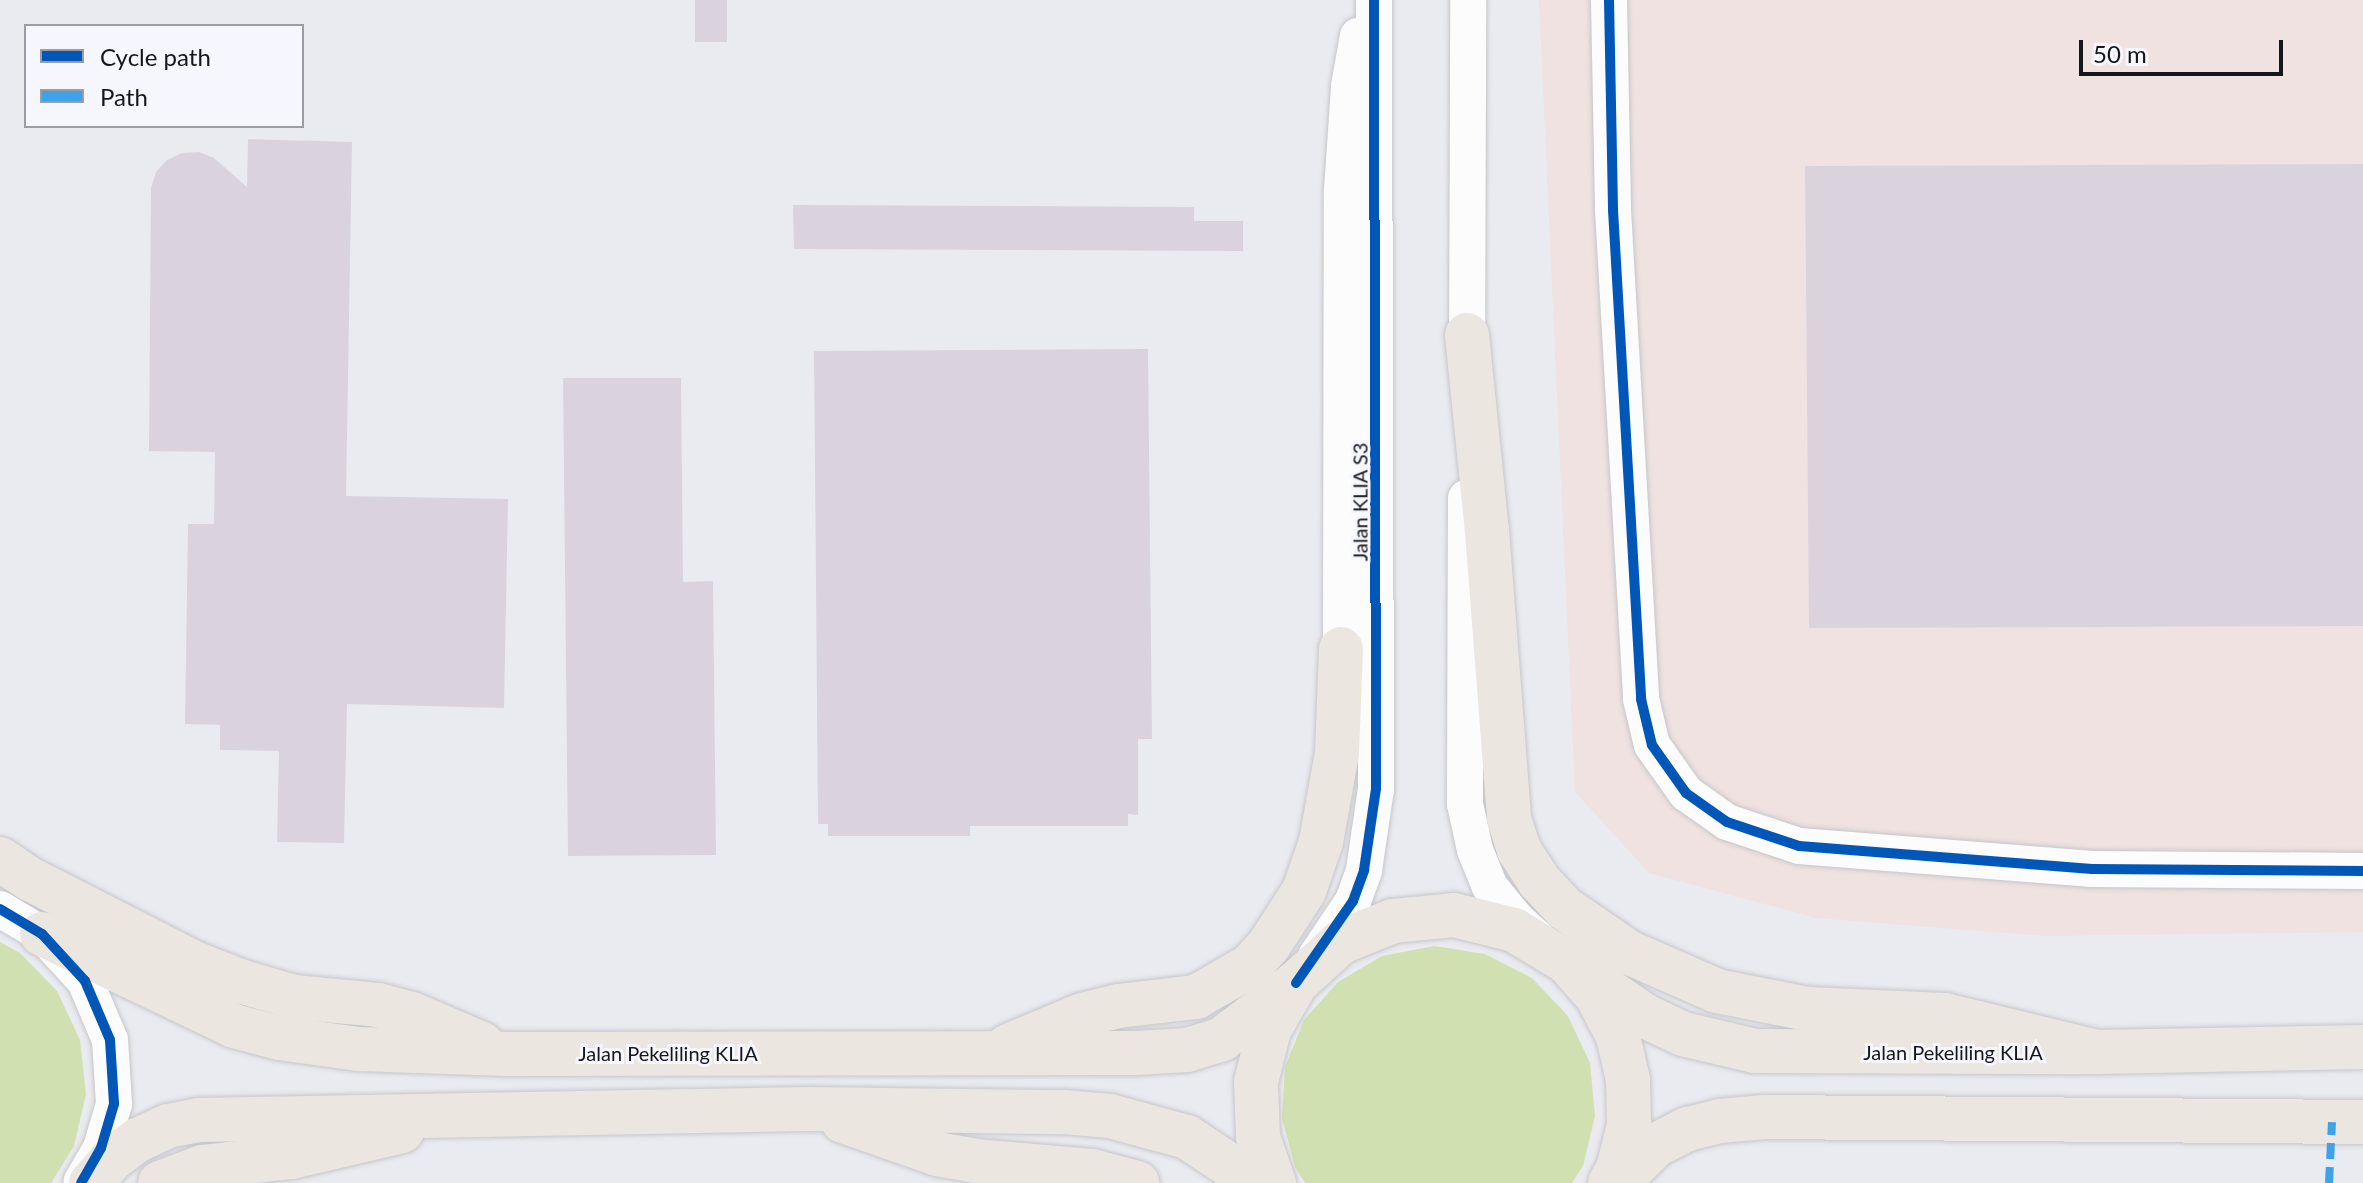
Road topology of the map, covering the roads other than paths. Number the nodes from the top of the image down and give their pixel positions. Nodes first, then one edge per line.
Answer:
1 (1364, 0) edge
2 (1374, 0) edge
3 (1468, 0) edge
4 (1609, 0) edge
5 (1467, 335) junction
6 (1341, 649) joint
7 (0, 859) edge
8 (2363, 871) edge
9 (0, 909) edge
10 (42, 934) junction
11 (1567, 962) junction
12 (1296, 983) junction
13 (2363, 1047) edge
14 (995, 1052) junction
15 (2097, 1052) junction
16 (506, 1054) junction
17 (807, 1109) junction
18 (486, 1112) junction
19 (2363, 1122) edge
20 (81, 1183) edge
21 (91, 1183) edge
22 (160, 1183) edge
23 (1137, 1183) edge
24 (1256, 1183) edge
25 (1274, 1183) edge
26 (1610, 1183) edge
27 (1617, 1183) edge

1 - 6 street
2 - 12 street, Jalan KLIA S3
3 - 5 street
4 - 8 street
5 - 11 street
5 - 15 main road
6 - 14 main road
7 - 16 main road
9 - 10 street, Jalan Pekeliling KLIA
10 - 16 main road, Jalan Pekeliling KLIA
10 - 20 street, Jalan Pekeliling KLIA
11 - 12 main road, Jalan Pekeliling KLIA
11 - 15 main road, Jalan Pekeliling KLIA
11 - 26 main road, Jalan Pekeliling KLIA
12 - 14 main road, Jalan Pekeliling KLIA
12 - 25 main road, Jalan Pekeliling KLIA
13 - 15 main road, Jalan Pekeliling KLIA
14 - 16 main road, Jalan Pekeliling KLIA
17 - 18 main road
17 - 23 main road
17 - 24 main road
18 - 21 main road
18 - 22 main road
19 - 27 main road

